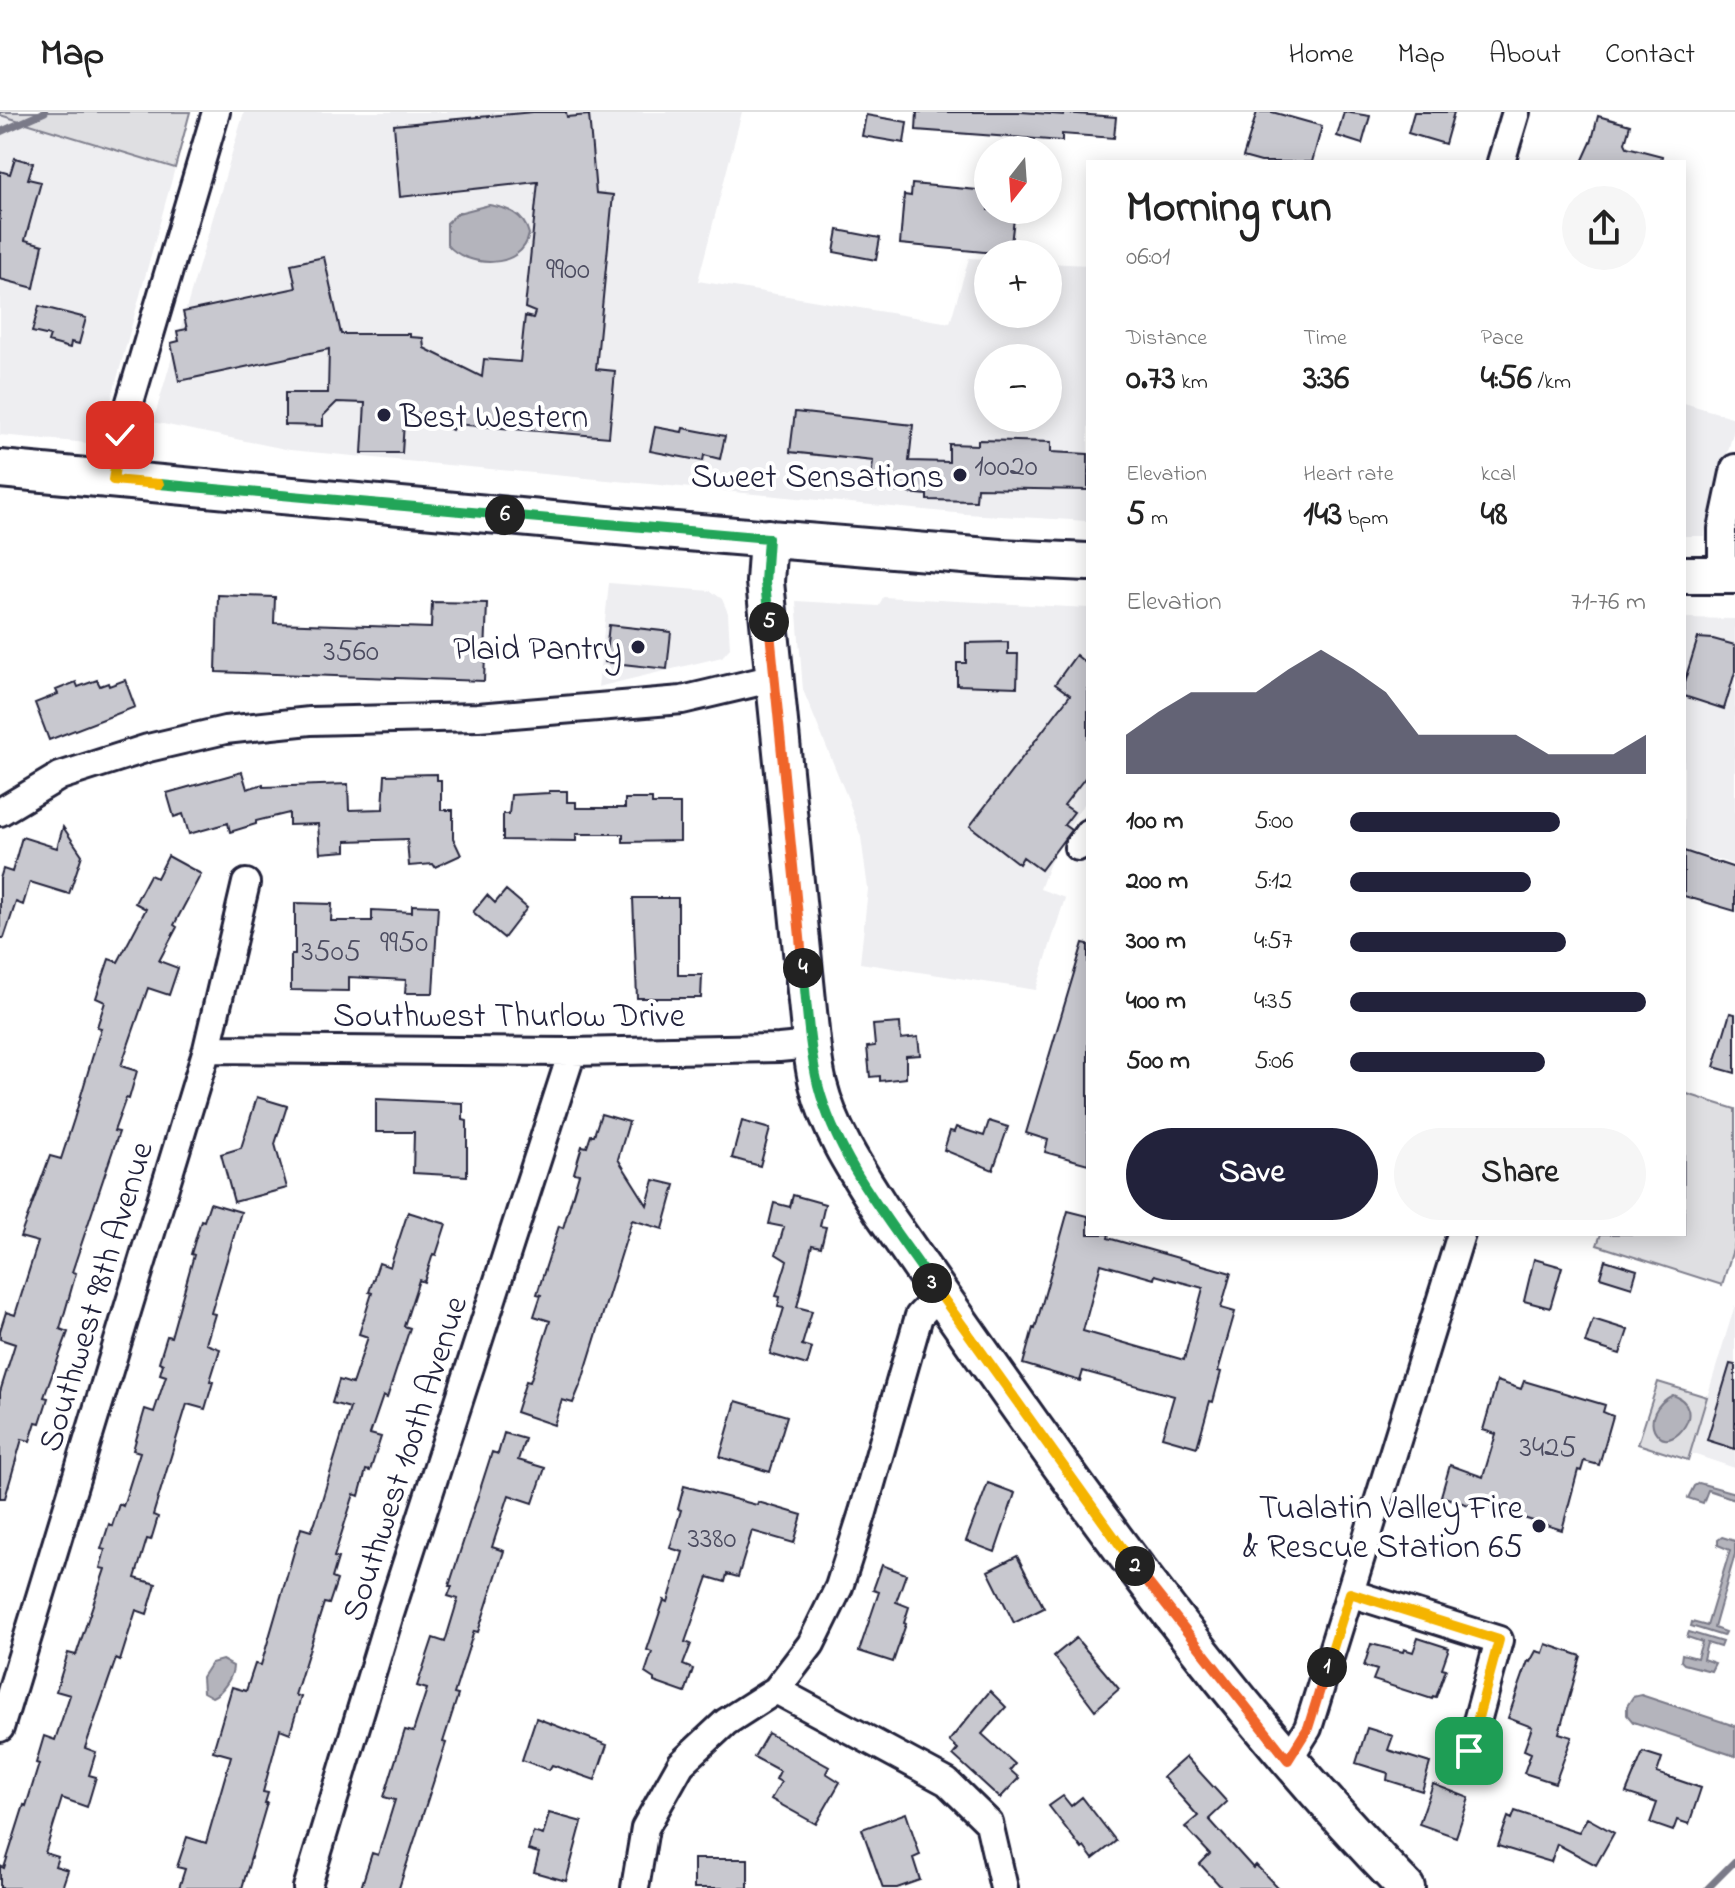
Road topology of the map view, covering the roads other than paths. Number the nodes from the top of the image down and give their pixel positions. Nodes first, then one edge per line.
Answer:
1 (216, 112) edge
2 (1516, 112) edge
3 (1502, 160) edge
4 (1735, 468) edge
5 (0, 469) edge
6 (113, 480) junction
7 (768, 538) junction
8 (1086, 562) edge
9 (1686, 575) edge
10 (1729, 575) edge
11 (775, 678) junction
12 (0, 812) edge
13 (246, 883) dead end
14 (811, 1045) junction
15 (207, 1049) junction
16 (572, 1052) junction
17 (1460, 1236) edge
18 (940, 1294) junction
19 (1350, 1593) junction
20 (776, 1690) junction
21 (0, 1728) edge
22 (1469, 1751) dead end
23 (1288, 1760) junction
24 (307, 1888) edge
25 (635, 1888) edge
26 (1004, 1888) edge
27 (1406, 1888) edge

1 - 6 street
2 - 3 street
4 - 10 street
5 - 6 main road
6 - 7 main road
7 - 8 main road
7 - 11 main road
9 - 10 main road
11 - 12 street
11 - 14 main road
13 - 15 street, Southwest 98th Avenue
14 - 16 street, Southwest Thurlow Drive
14 - 18 main road
15 - 16 street, Southwest Thurlow Drive
15 - 21 street, Southwest 98th Avenue
16 - 24 street, Southwest 100th Avenue
17 - 19 street
18 - 20 street
18 - 23 main road
19 - 22 street
19 - 23 street
20 - 25 street
20 - 26 street
23 - 27 main road

